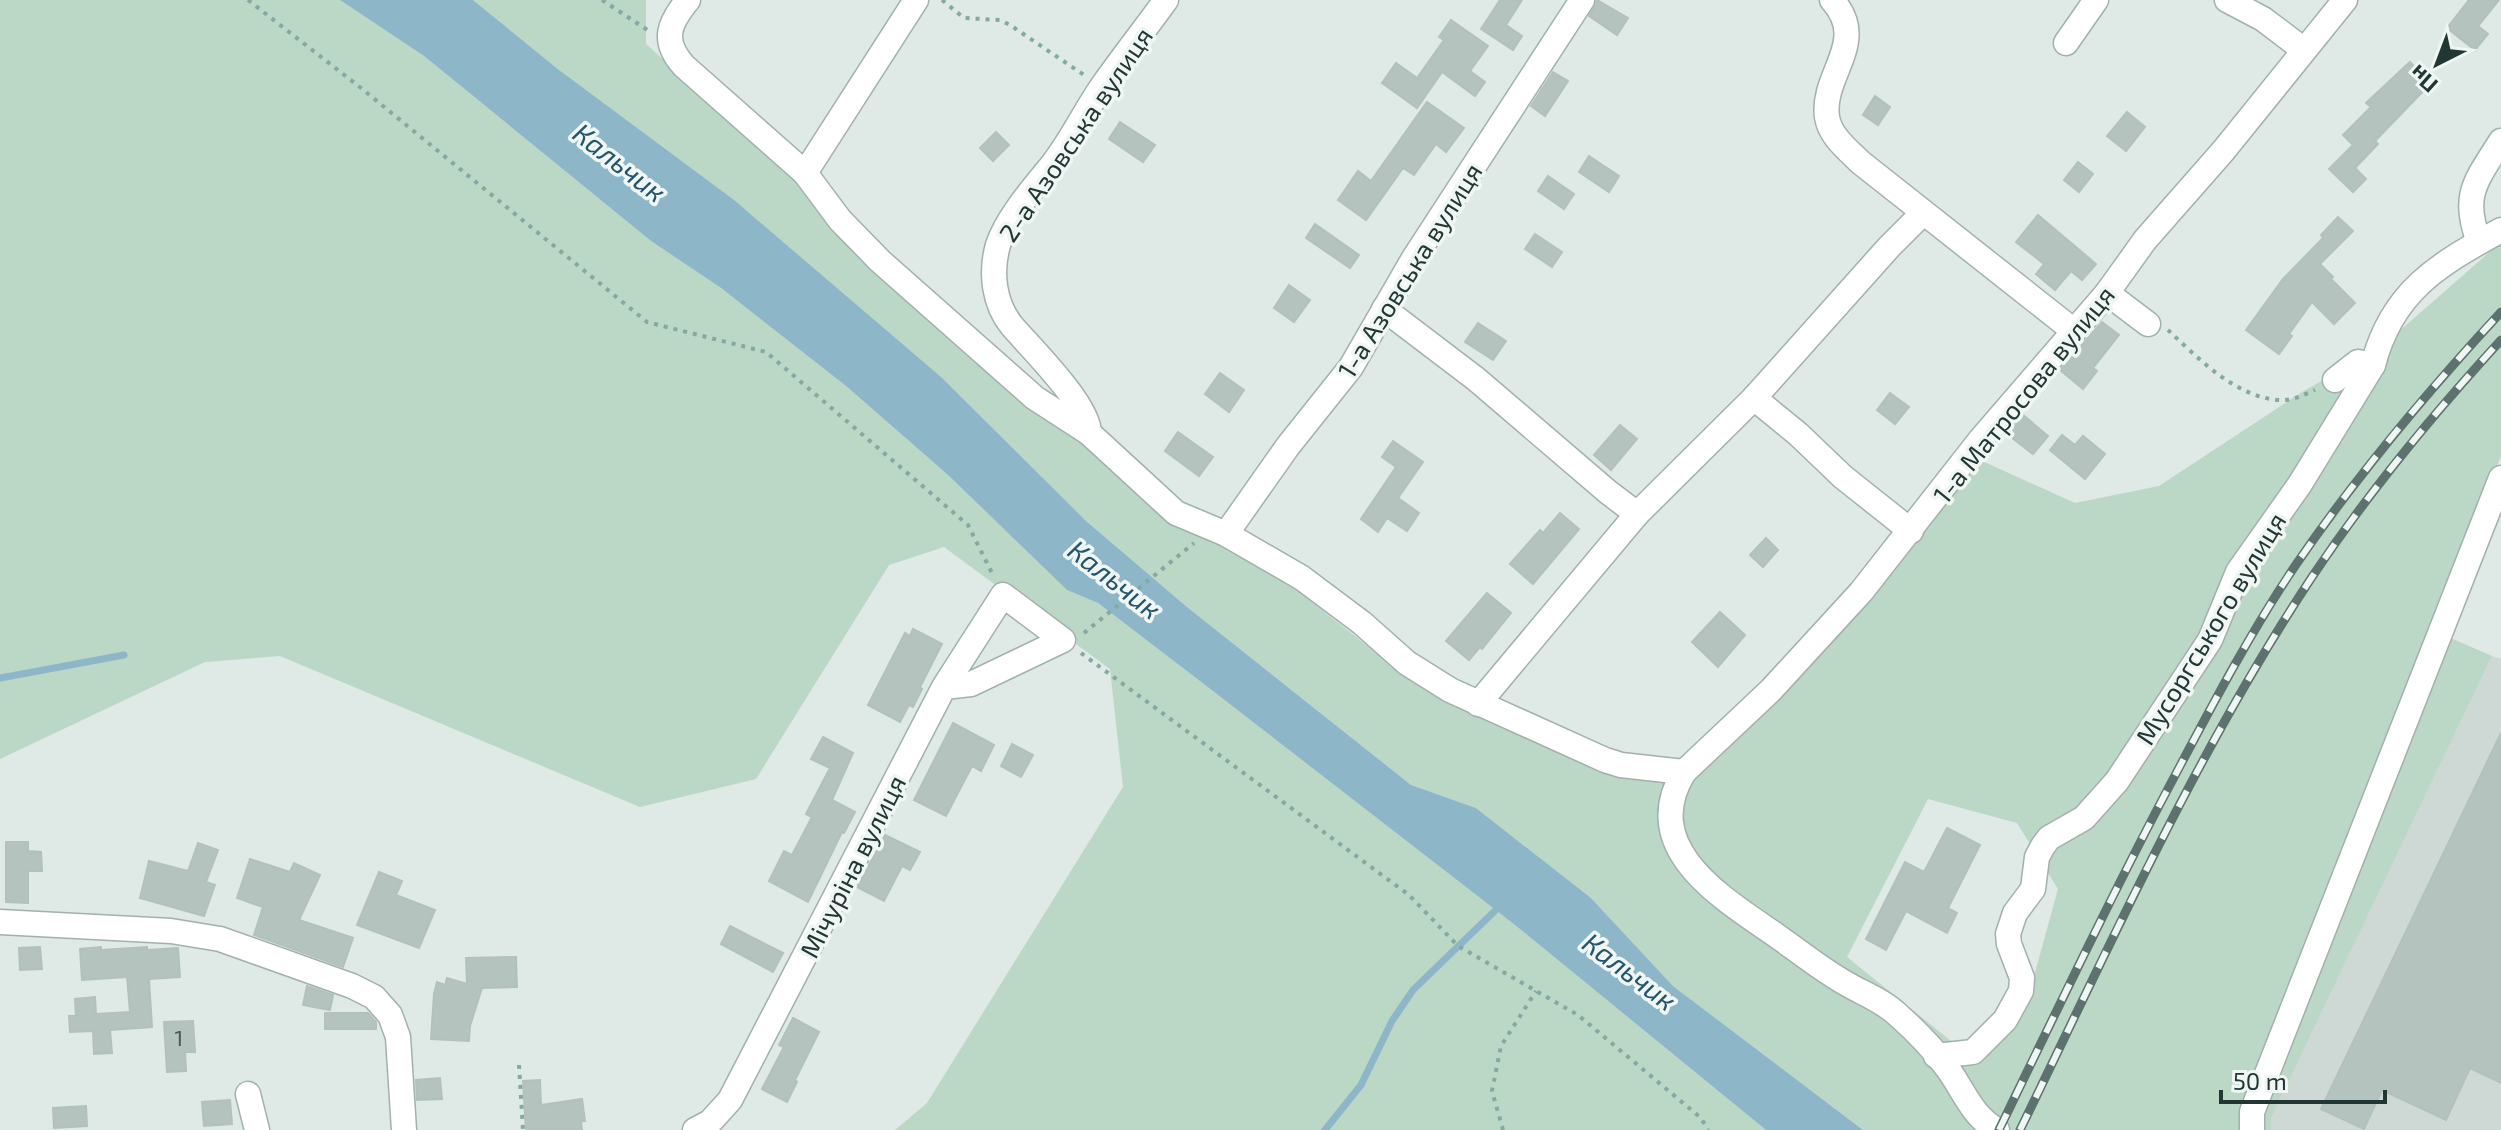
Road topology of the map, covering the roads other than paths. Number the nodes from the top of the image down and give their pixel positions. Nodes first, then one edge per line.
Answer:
1 (688, 0) edge
2 (916, 0) edge
3 (1166, 0) edge
4 (1582, 0) edge
5 (1832, 0) edge
6 (2096, 0) edge
7 (2227, 0) edge
8 (2345, 0) edge
9 (2066, 43) dead end
10 (2304, 50) junction
11 (2501, 141) edge
12 (805, 173) junction
13 (1923, 213) junction
14 (2501, 230) edge
15 (2479, 242) junction
16 (2107, 293) junction
17 (1384, 309) junction
18 (2148, 324) road end
19 (2074, 331) junction
20 (2373, 365) junction
21 (2335, 380) road end
22 (1754, 398) junction
23 (1089, 433) junction
24 (2501, 478) edge
25 (1637, 514) junction
26 (1219, 531) junction
27 (1911, 531) junction
28 (944, 687) junction
29 (1478, 704) junction
30 (1684, 772) junction
31 (0, 922) edge
32 (1973, 1052) junction
33 (1936, 1056) junction
34 (248, 1094) dead end
35 (1966, 1099) junction
36 (257, 1130) edge
37 (404, 1130) edge
38 (695, 1130) edge
39 (1997, 1130) edge
40 (2252, 1130) edge

1 - 12 street
2 - 12 street
3 - 23 street, 2-а Азовська вулиця
4 - 17 street, 1-а Азовська вулиця
5 - 13 street
6 - 9 street
7 - 10 street
8 - 10 street, 1-а Матросова вулиця
10 - 16 street, 1-а Матросова вулиця
11 - 15 street
12 - 23 street
13 - 19 street
13 - 22 street
14 - 15 street, Мусоргського вулиця
15 - 20 street, Мусоргського вулиця
16 - 18 street
16 - 19 street, 1-а Матросова вулиця
17 - 25 street
17 - 26 street, 1-а Азовська вулиця
19 - 27 street, 1-а Матросова вулиця
20 - 21 street
20 - 32 street, Мусоргського вулиця
22 - 25 street
22 - 27 street
23 - 26 street
24 - 40 street
25 - 29 street
26 - 29 street
27 - 30 street, 1-а Матросова вулиця
28 - 28 street, Мічуріна вулиця
28 - 38 street, Мічуріна вулиця
29 - 30 street
30 - 33 street
31 - 37 street
32 - 33 street
32 - 35 street
33 - 35 street
34 - 36 street
35 - 39 street

